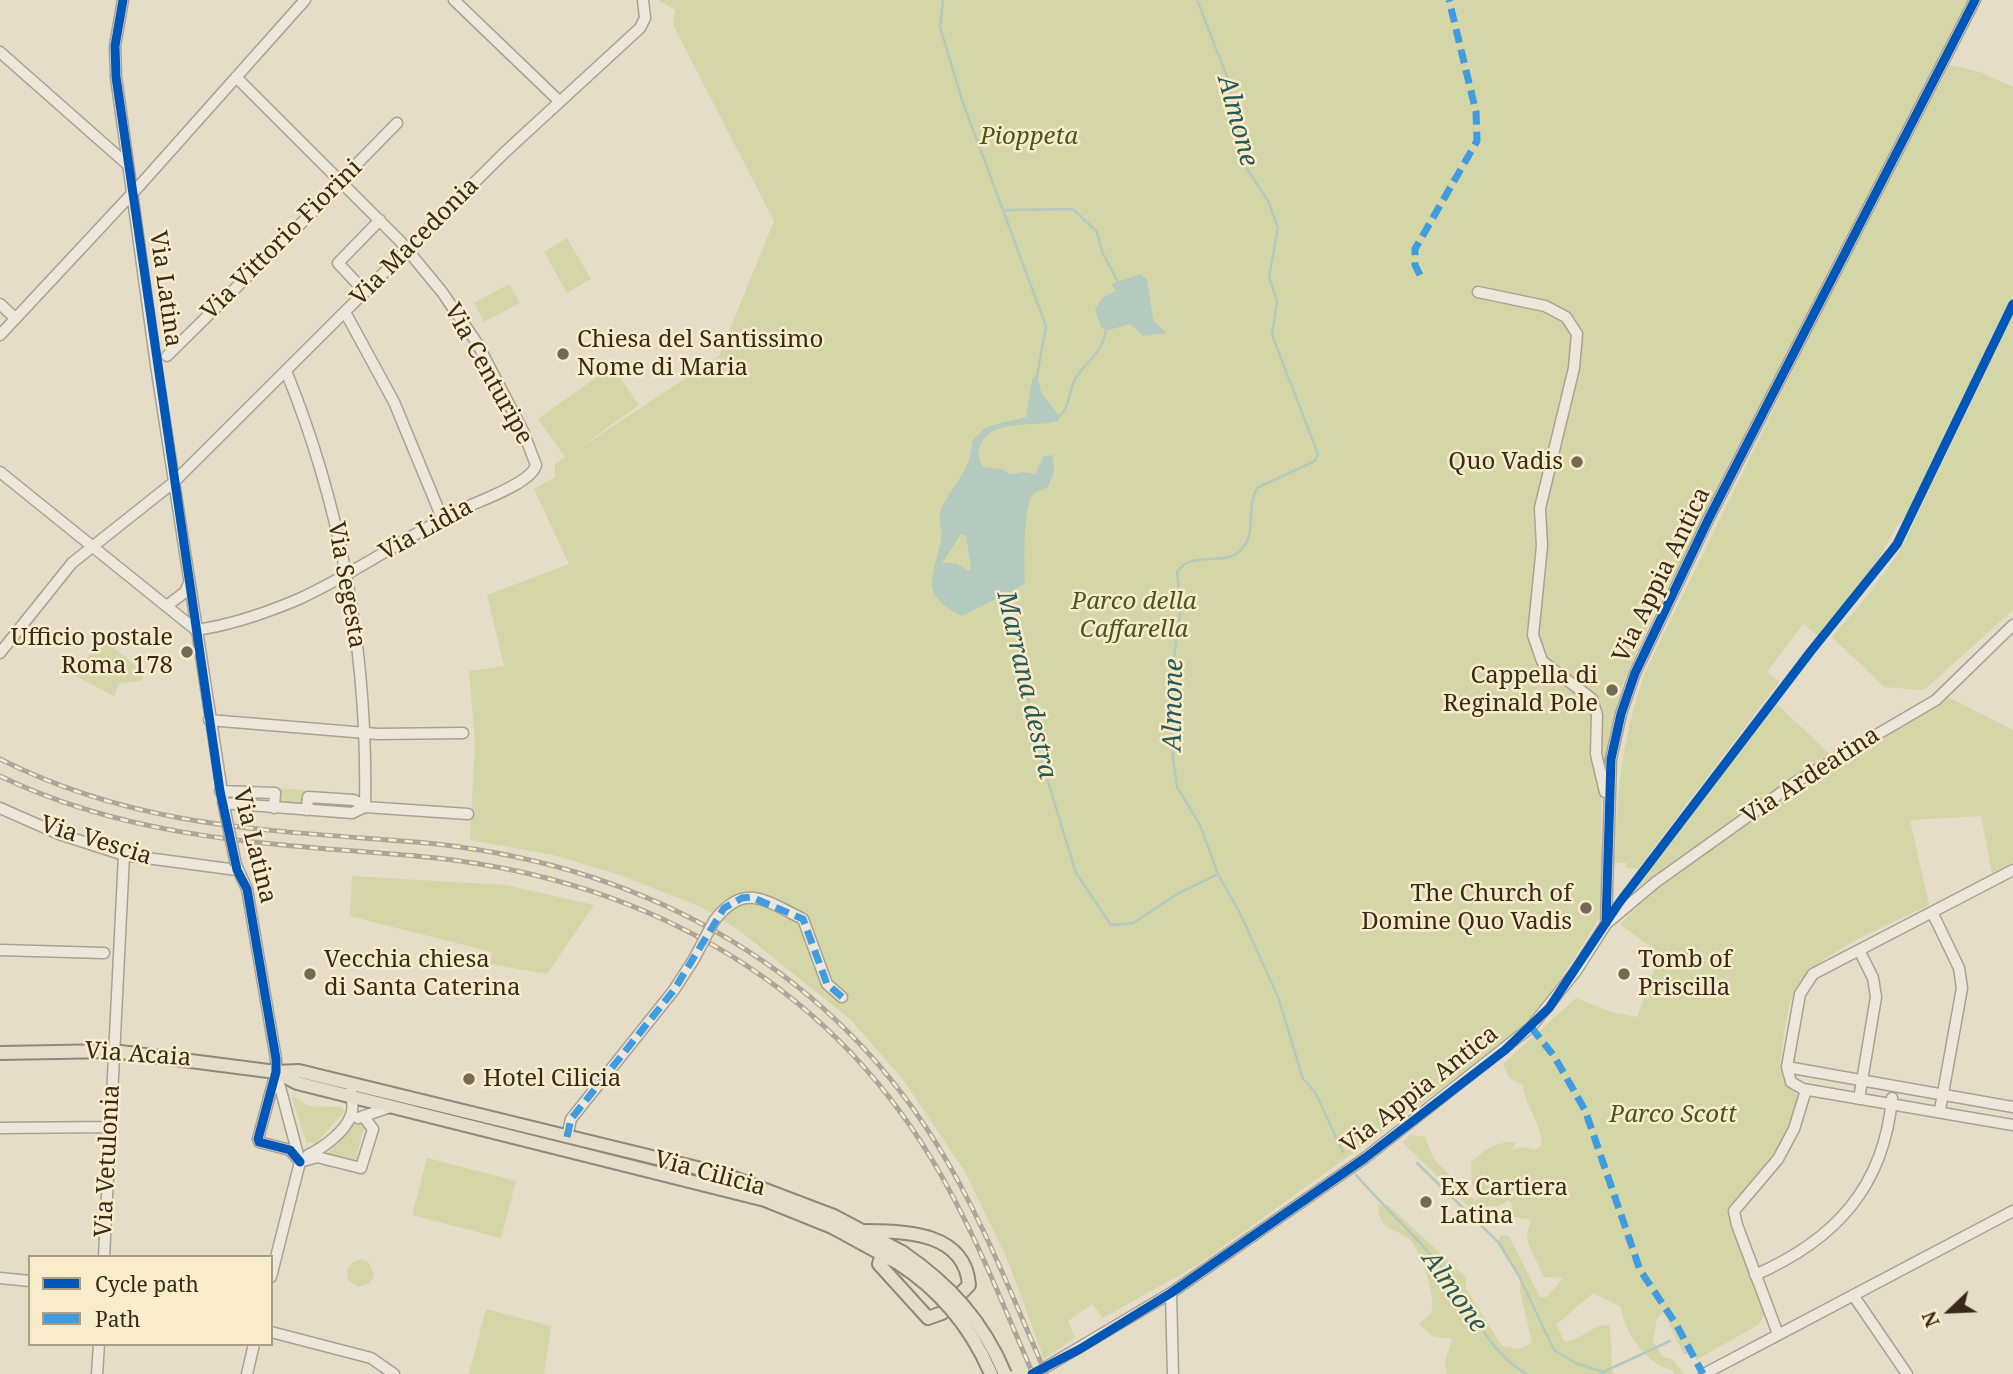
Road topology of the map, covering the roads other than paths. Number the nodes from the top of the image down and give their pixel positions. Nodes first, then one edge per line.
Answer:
1 (124, 0) edge
2 (305, 0) edge
3 (454, 0) edge
4 (643, 0) edge
5 (1975, 0) edge
6 (0, 52) edge
7 (236, 77) junction
8 (558, 100) junction
9 (397, 123) dead end
10 (128, 165) junction
11 (343, 182) junction
12 (132, 191) junction
13 (380, 220) junction
14 (407, 249) junction
15 (365, 292) junction
16 (1478, 292) dead end
17 (0, 304) edge
18 (345, 312) junction
19 (15, 318) junction
20 (0, 335) edge
21 (167, 356) dead end
22 (286, 371) junction
23 (535, 470) joint
24 (0, 472) edge
25 (174, 482) junction
26 (442, 518) junction
27 (92, 545) junction
28 (348, 575) junction
29 (189, 583) junction
30 (168, 605) junction
31 (2013, 625) edge
32 (196, 630) junction
33 (0, 653) edge
34 (209, 720) junction
35 (366, 733) junction
36 (463, 733) dead end
37 (220, 791) junction
38 (1608, 806) junction
39 (0, 807) edge
40 (224, 807) junction
41 (365, 807) junction
42 (274, 808) junction
43 (468, 814) dead end
44 (124, 855) junction
45 (237, 867) junction
46 (2013, 870) edge
47 (1932, 912) junction
48 (1606, 924) junction
49 (0, 950) edge
50 (1859, 950) junction
51 (104, 953) dead end
52 (842, 997) dead end
53 (114, 1051) junction
54 (0, 1053) edge
55 (1787, 1067) junction
56 (276, 1072) junction
57 (1862, 1083) junction
58 (1894, 1088) junction
59 (346, 1090) junction
60 (1806, 1090) junction
61 (1942, 1096) junction
62 (1859, 1099) junction
63 (1892, 1102) junction
64 (397, 1107) junction
65 (2013, 1107) edge
66 (1940, 1110) junction
67 (363, 1115) junction
68 (345, 1125) junction
69 (2013, 1125) edge
70 (111, 1127) junction
71 (0, 1128) edge
72 (567, 1137) junction
73 (300, 1161) junction
74 (2013, 1211) edge
75 (865, 1231) junction
76 (882, 1254) junction
77 (104, 1255) edge
78 (900, 1257) junction
79 (273, 1269) edge
80 (1755, 1275) junction
81 (0, 1278) edge
82 (28, 1281) edge
83 (1171, 1293) junction
84 (1853, 1295) junction
85 (273, 1333) edge
86 (1778, 1334) junction
87 (99, 1346) edge
88 (254, 1346) edge
89 (1048, 1366) tunnel mouth
90 (97, 1374) edge
91 (247, 1374) edge
92 (394, 1374) edge
93 (991, 1374) edge
94 (1005, 1374) edge
95 (1172, 1374) edge
96 (1704, 1374) edge
97 (1907, 1374) edge

1 - 10 street, Via Latina
2 - 7 street
3 - 8 street
4 - 8 street, Via Macedonia
5 - 38 street, Via Appia Antica
6 - 10 street
7 - 11 street, Via Centuripe
7 - 12 street
8 - 14 street, Via Macedonia
9 - 11 street, Via Vittorio Fiorini
10 - 12 street, Via Latina
11 - 13 street, Via Centuripe
11 - 21 street, Via Vittorio Fiorini
12 - 19 street
12 - 25 street, Via Latina
13 - 14 street, Via Centuripe
13 - 15 street
14 - 15 street, Via Macedonia
14 - 23 street, Via Centuripe
15 - 18 street, Via Macedonia
16 - 38 street
17 - 19 street
18 - 22 street, Via Macedonia
18 - 26 street
19 - 20 street
22 - 25 street, Via Macedonia
22 - 28 street, Via Segesta
23 - 26 street, Via Lidia
24 - 27 street
25 - 27 street, Via Macedonia
25 - 29 street, Via Latina
26 - 28 street, Via Lidia
27 - 30 street
27 - 33 street, Via Macedonia
28 - 32 street, Via Lidia
28 - 35 street, Via Segesta
29 - 30 street
29 - 32 street, Via Latina
30 - 32 street
31 - 48 street, Via Ardeatina
32 - 34 street, Via Latina
34 - 35 street
34 - 37 street, Via Latina
35 - 36 street
35 - 41 street, Via Segesta
37 - 40 street, Via Latina
37 - 42 street
38 - 48 street, Via Appia Antica
39 - 44 street, Via Vescia
40 - 42 street
40 - 45 street, Via Latina, bridge
41 - 42 street
41 - 43 street
44 - 45 street, Via Vescia
44 - 53 street, Via Vetulonia
45 - 56 street, Via Latina
46 - 47 street
47 - 50 street
47 - 61 street
48 - 83 street, Via Appia Antica
49 - 51 street
50 - 55 street
50 - 57 street
52 - 72 street, bridge
53 - 54 main road, Via Acaia
53 - 56 main road, Via Acaia
53 - 70 street, Via Vetulonia
55 - 57 street
55 - 60 street
56 - 59 main road, Via Acaia
56 - 73 street
56 - 73 street
57 - 58 street
57 - 62 street
58 - 61 street
58 - 63 street
59 - 64 main road, Via Cilicia
59 - 68 street
59 - 72 main road, Via Cilicia
60 - 62 street
60 - 80 street
61 - 65 street
61 - 66 street
62 - 63 street
63 - 66 street
63 - 80 street
64 - 67 street
64 - 76 main road, Via Cilicia
66 - 69 street
67 - 68 street
67 - 73 street
68 - 73 street
70 - 71 street
70 - 77 street, Via Vetulonia
72 - 75 main road, Via Cilicia
73 - 79 street
74 - 84 street
75 - 76 main road
75 - 78 main road, Via Cilicia
76 - 78 main road, Via Cilicia
78 - 93 main road, Via Cilicia, bridge
78 - 94 main road, Via Cilicia, bridge
80 - 86 street
81 - 82 street
83 - 89 street, Via Appia Antica
83 - 95 street
84 - 86 street
84 - 97 street
85 - 92 street
86 - 96 street
87 - 90 street
88 - 91 street

